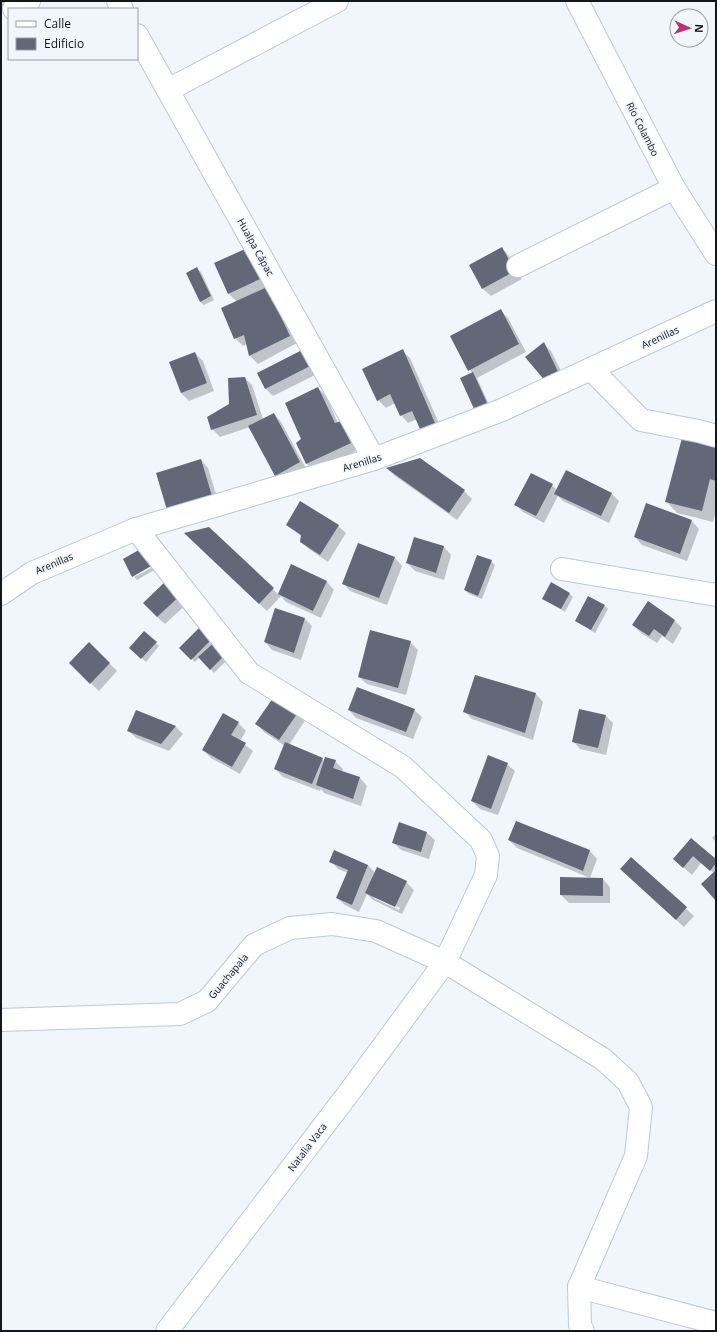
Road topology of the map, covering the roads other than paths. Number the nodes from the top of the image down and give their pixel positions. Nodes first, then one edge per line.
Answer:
1 (29, 1) edge
2 (337, 1) edge
3 (577, 1) edge
4 (16, 8) edge
5 (138, 37) edge
6 (168, 90) junction
7 (674, 188) junction
8 (716, 254) edge
9 (518, 266) dead end
10 (716, 311) edge
11 (591, 369) junction
12 (716, 436) edge
13 (374, 459) junction
14 (136, 529) junction
15 (562, 569) dead end
16 (1, 594) edge
17 (716, 595) edge
18 (445, 962) junction
19 (1, 1020) edge
20 (579, 1287) junction
21 (716, 1323) edge
22 (167, 1331) edge
23 (583, 1331) edge

1 - 4 street
2 - 6 street
3 - 7 street, Río Colambo
5 - 6 street, Hualpa Cápac
6 - 13 street, Hualpa Cápac
7 - 8 street, Río Colambo
7 - 9 street
10 - 11 street, Arenillas
11 - 12 street
11 - 13 street, Arenillas
13 - 14 street, Arenillas
14 - 16 street, Arenillas
14 - 18 street, Natalia Vaca
15 - 17 street
18 - 19 street, Guachapala
18 - 20 street, Guachapala
18 - 22 street, Natalia Vaca
20 - 21 street
20 - 23 street

